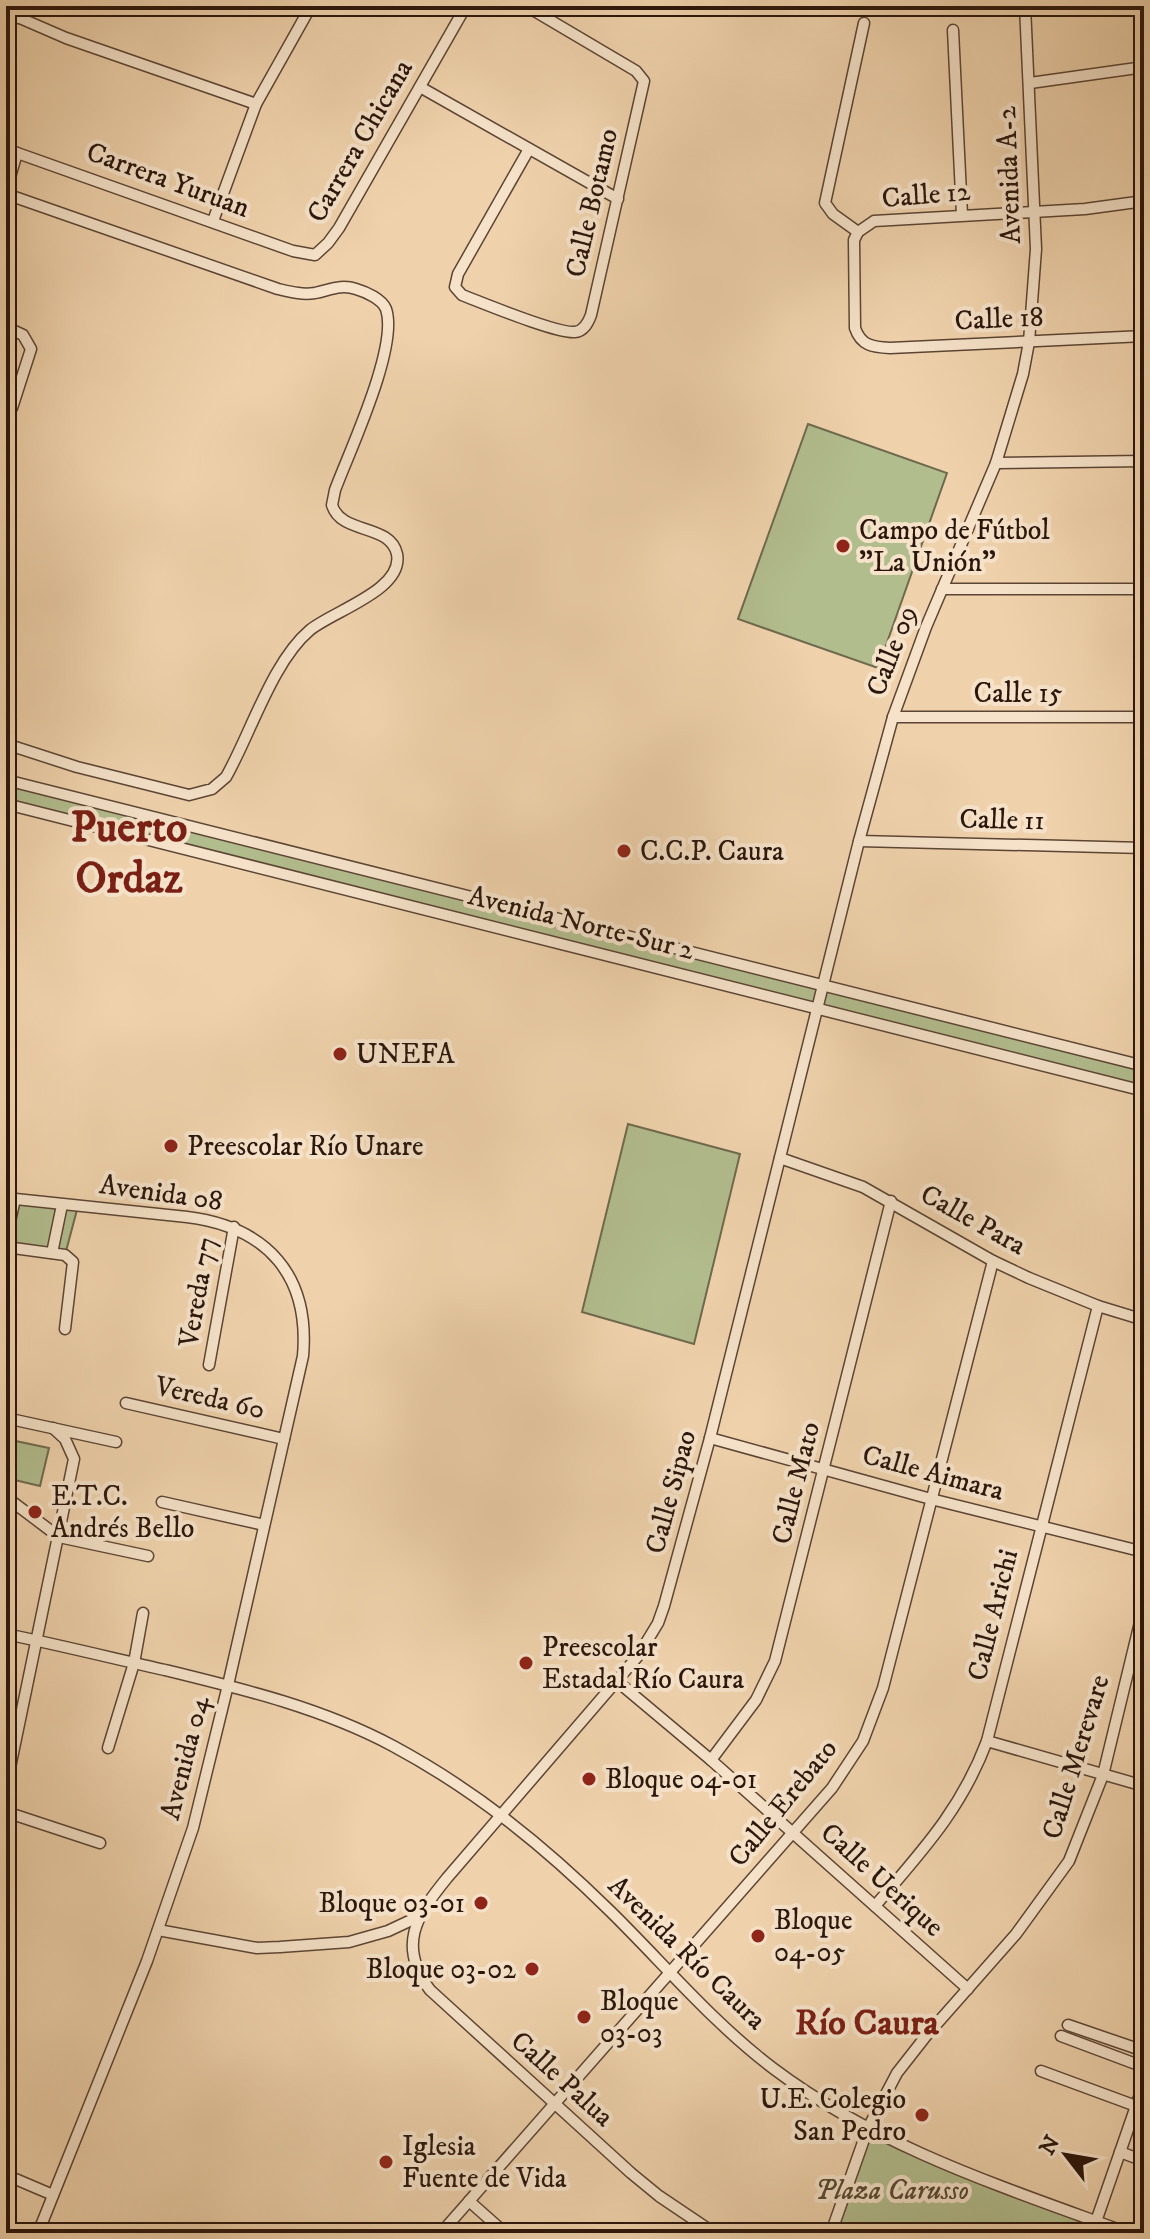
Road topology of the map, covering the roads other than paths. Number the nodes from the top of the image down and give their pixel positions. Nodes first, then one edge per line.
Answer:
1 (26, 6) edge
2 (311, 6) edge
3 (466, 6) edge
4 (526, 6) edge
5 (949, 6) edge
6 (1016, 6) edge
7 (1025, 6) edge
8 (6, 12) edge
9 (19, 18) junction
10 (864, 23) dead end
11 (953, 30) dead end
12 (1144, 67) edge
13 (1030, 83) junction
14 (420, 87) junction
15 (256, 104) junction
16 (6, 149) edge
17 (529, 149) junction
18 (17, 153) junction
19 (6, 192) edge
20 (618, 199) junction
21 (1144, 201) edge
22 (1035, 211) junction
23 (962, 215) junction
24 (213, 221) junction
25 (858, 232) junction
26 (315, 255) joint
27 (6, 327) edge
28 (1144, 336) edge
29 (1029, 342) junction
30 (12, 408) dead end
31 (1144, 461) edge
32 (996, 463) junction
33 (942, 589) junction
34 (1144, 589) edge
35 (893, 717) junction
36 (1144, 717) edge
37 (6, 744) edge
38 (6, 780) edge
39 (6, 804) edge
40 (859, 841) junction
41 (1144, 848) edge
42 (823, 986) junction
43 (818, 1006) junction
44 (1144, 1066) edge
45 (1144, 1091) edge
46 (780, 1158) junction
47 (10, 1199) edge
48 (891, 1201) junction
49 (62, 1205) junction
50 (234, 1227) junction
51 (6, 1239) edge
52 (6, 1247) edge
53 (52, 1253) junction
54 (993, 1261) junction
55 (290, 1277) joint
56 (1098, 1306) junction
57 (1144, 1320) edge
58 (65, 1329) dead end
59 (209, 1365) dead end
60 (126, 1403) dead end
61 (6, 1418) edge
62 (53, 1428) junction
63 (710, 1438) junction
64 (284, 1439) junction
65 (116, 1442) dead end
66 (824, 1469) junction
67 (6, 1497) edge
68 (931, 1499) junction
69 (162, 1502) dead end
70 (264, 1525) junction
71 (1040, 1526) junction
72 (59, 1537) junction
73 (1144, 1552) edge
74 (148, 1556) dead end
75 (1144, 1606) edge
76 (143, 1613) dead end
77 (6, 1634) edge
78 (37, 1640) junction
79 (134, 1663) junction
80 (618, 1682) junction
81 (228, 1685) junction
82 (987, 1741) junction
83 (108, 1748) dead end
84 (711, 1760) junction
85 (1103, 1775) junction
86 (1144, 1786) edge
87 (6, 1787) edge
88 (6, 1812) edge
89 (503, 1815) junction
90 (793, 1833) junction
91 (100, 1843) dead end
92 (875, 1906) junction
93 (420, 1916) junction
94 (158, 1930) junction
95 (413, 1935) joint
96 (669, 1973) junction
97 (968, 1989) junction
98 (1068, 2025) dead end
99 (1061, 2036) dead end
100 (1144, 2051) edge
101 (1144, 2067) edge
102 (1041, 2071) dead end
103 (1144, 2083) edge
104 (555, 2104) junction
105 (1136, 2106) junction
106 (868, 2128) junction
107 (1120, 2152) junction
108 (1144, 2161) edge
109 (6, 2175) edge
110 (53, 2195) junction
111 (469, 2201) junction
112 (1096, 2221) junction
113 (38, 2233) edge
114 (441, 2233) edge
115 (505, 2233) edge
116 (714, 2233) edge
117 (831, 2233) edge
118 (1092, 2233) edge
119 (1128, 2233) edge

1 - 9 street
2 - 15 street
3 - 14 street, Carrera Chicana
4 - 20 street, Calle Botamo
5 - 6 street
7 - 13 street, Avenida A-2
8 - 9 street
9 - 15 street
10 - 25 street
11 - 23 street
12 - 13 street
13 - 22 street, Avenida A-2
14 - 17 street
14 - 26 street, Carrera Chicana
15 - 24 street
16 - 18 street, Carrera Yuruan
17 - 20 street
17 - 20 street, Calle Botamo
18 - 19 street
18 - 24 street, Carrera Yuruan
19 - 37 street
21 - 22 street, Calle 12
22 - 23 street, Calle 12
22 - 29 street, Avenida A-2
23 - 25 street, Calle 12
24 - 26 street, Carrera Yuruan
25 - 29 street, Calle 18
27 - 30 street
28 - 29 street, Calle 18
29 - 32 street, Calle 09
31 - 32 street
32 - 33 street, Calle 09
33 - 34 street
33 - 35 street, Calle 09
35 - 36 street, Calle 15
35 - 40 street, Calle 09
38 - 42 street, Avenida Norte-Sur 2
39 - 43 street, Avenida Norte-Sur 2
40 - 41 street, Calle 11
40 - 42 street, Calle 09
42 - 43 street, Calle Sipao
42 - 44 street, Avenida Norte-Sur 2
43 - 45 street, Avenida Norte-Sur 2
43 - 46 street, Calle Sipao
46 - 48 street, Calle Para
46 - 63 street, Calle Sipao
47 - 49 street, Avenida 08
47 - 51 street
48 - 54 street, Calle Para
48 - 66 street, Calle Mato
49 - 50 street, Avenida 08
49 - 53 street
50 - 55 street, Avenida 08
50 - 59 street, Vereda 77
52 - 53 street
53 - 58 street
54 - 56 street, Calle Para
54 - 68 street, Calle Erebato
55 - 64 street, Avenida 04
56 - 57 street, Calle Para
56 - 71 street, Calle Arichi
60 - 64 street, Vereda 60
61 - 62 street
62 - 65 street
62 - 72 street
63 - 66 street, Calle Aimara
63 - 80 street, Calle Sipao
64 - 70 street, Avenida 04
66 - 68 street, Calle Aimara
66 - 84 street, Calle Mato
67 - 72 street
68 - 71 street, Calle Aimara
68 - 90 street, Calle Erebato
69 - 70 street
70 - 81 street, Avenida 04
71 - 73 street, Calle Aimara
71 - 82 street, Calle Arichi
72 - 74 street
72 - 78 street
75 - 85 street, Calle Merevare
76 - 79 street
77 - 78 street, Avenida Río Caura
78 - 79 street, Avenida Río Caura
78 - 87 street
79 - 81 street, Avenida Río Caura
79 - 83 street
80 - 84 street, Calle Uerique
80 - 89 street, Calle Sipao
81 - 89 street, Avenida Río Caura
81 - 94 street, Avenida 04
82 - 85 street
82 - 92 street, Calle Arichi
84 - 90 street, Calle Uerique
85 - 86 street
85 - 97 street, Calle Merevare
88 - 91 street
89 - 93 street, Calle Sipao
89 - 96 street, Avenida Río Caura
90 - 92 street, Calle Uerique
90 - 96 street, Calle Erebato
92 - 97 street, Calle Uerique
93 - 94 street
93 - 95 street, Calle Sipao
94 - 110 street, Avenida 04
95 - 104 street, Calle Palua
96 - 104 street, Calle Erebato
96 - 106 street, Avenida Río Caura
97 - 106 street, Calle Merevare
98 - 100 street
99 - 101 street
102 - 105 street
103 - 105 street
104 - 111 street, Calle Erebato
104 - 116 street, Calle Palua
105 - 107 street
106 - 112 street, Avenida Río Caura
106 - 117 street, Calle Merevare
107 - 108 street
107 - 112 street
109 - 110 street
110 - 113 street, Avenida 04
111 - 114 street, Calle Erebato
111 - 115 street
112 - 118 street
112 - 119 street, Avenida Río Caura

